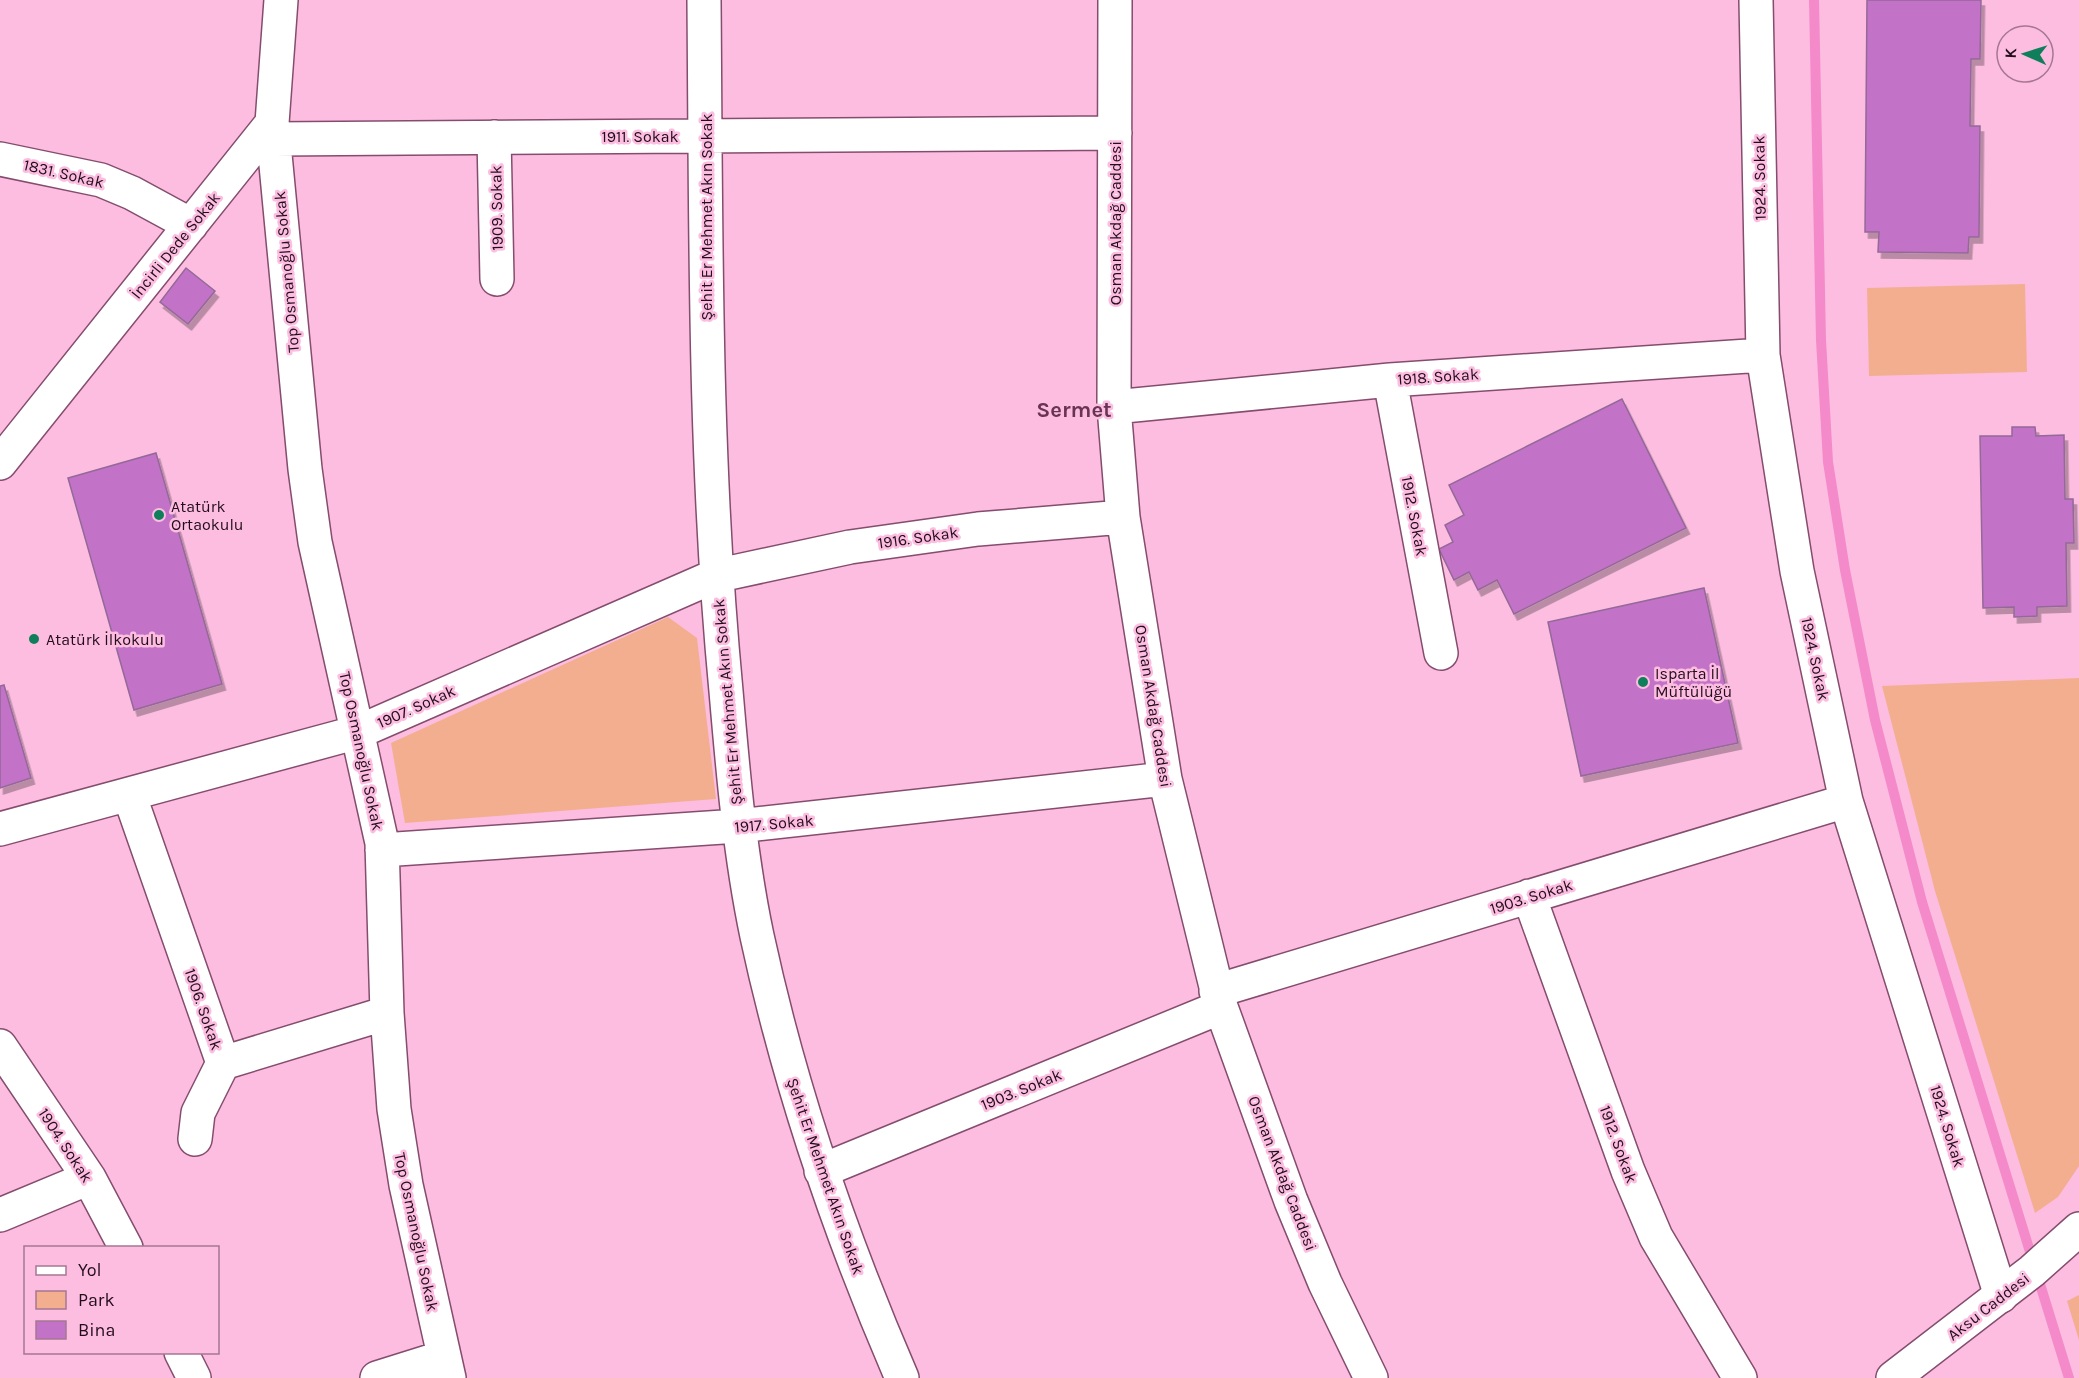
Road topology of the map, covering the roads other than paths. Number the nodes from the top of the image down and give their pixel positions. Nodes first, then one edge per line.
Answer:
1 (281, 0) edge
2 (704, 0) edge
3 (1115, 0) edge
4 (1756, 0) edge
5 (273, 131) junction
6 (1115, 133) junction
7 (705, 136) junction
8 (494, 137) junction
9 (0, 159) edge
10 (191, 225) junction
11 (497, 279) dead end
12 (1762, 355) junction
13 (1390, 380) junction
14 (1114, 407) junction
15 (0, 463) edge
16 (1123, 518) junction
17 (715, 576) junction
18 (1441, 653) dead end
19 (358, 732) junction
20 (1165, 779) junction
21 (129, 794) junction
22 (1846, 801) junction
23 (738, 826) junction
24 (0, 829) edge
25 (382, 850) junction
26 (1529, 896) junction
27 (1219, 999) junction
28 (387, 1013) junction
29 (0, 1046) edge
30 (223, 1063) junction
31 (195, 1139) dead end
32 (821, 1171) junction
33 (88, 1178) junction
34 (0, 1215) edge
35 (2076, 1233) edge
36 (125, 1246) edge
37 (2001, 1296) junction
38 (182, 1354) edge
39 (447, 1367) edge
40 (194, 1378) edge
41 (377, 1378) edge
42 (902, 1378) edge
43 (1371, 1378) edge
44 (1740, 1378) edge
45 (1893, 1378) edge

1 - 5 street
2 - 7 street, Şehit Er Mehmet Akın Sokak
3 - 6 street, Osman Akdağ Caddesi
4 - 12 street, 1924. Sokak
5 - 8 street, 1911. Sokak
5 - 10 street, İncirli Dede Sokak
5 - 19 street, Top Osmanoğlu Sokak
6 - 7 street, 1911. Sokak
6 - 14 street, Osman Akdağ Caddesi
7 - 8 street, 1911. Sokak
7 - 17 street, Şehit Er Mehmet Akın Sokak
8 - 11 street, 1909. Sokak
9 - 10 street, 1831. Sokak
10 - 15 street, İncirli Dede Sokak
12 - 13 street, 1918. Sokak
12 - 22 street, 1924. Sokak
13 - 14 street, 1918. Sokak
13 - 18 street, 1912. Sokak
14 - 16 street, Osman Akdağ Caddesi
16 - 17 street, 1916. Sokak
16 - 20 street, Osman Akdağ Caddesi
17 - 19 street, 1907. Sokak
17 - 23 street, Şehit Er Mehmet Akın Sokak
19 - 21 street, 1907. Sokak
19 - 25 street, Top Osmanoğlu Sokak
20 - 23 street, 1917. Sokak
20 - 27 street, Osman Akdağ Caddesi
21 - 24 street, 1907. Sokak
21 - 30 street, 1906. Sokak
22 - 26 street, 1903. Sokak
22 - 37 street, 1924. Sokak
23 - 25 street, 1917. Sokak
23 - 32 street, Şehit Er Mehmet Akın Sokak
25 - 28 street, Top Osmanoğlu Sokak
26 - 27 street, 1903. Sokak
26 - 44 street, 1912. Sokak
27 - 32 street, 1903. Sokak
27 - 43 street, Osman Akdağ Caddesi
28 - 30 street, 1906. Sokak
28 - 39 street, Top Osmanoğlu Sokak
29 - 33 street, 1904. Sokak
30 - 31 street
32 - 42 street, Şehit Er Mehmet Akın Sokak
33 - 34 street
33 - 36 street, 1904. Sokak
35 - 37 street, Aksu Caddesi
37 - 45 street, Aksu Caddesi
38 - 40 street
39 - 41 street

